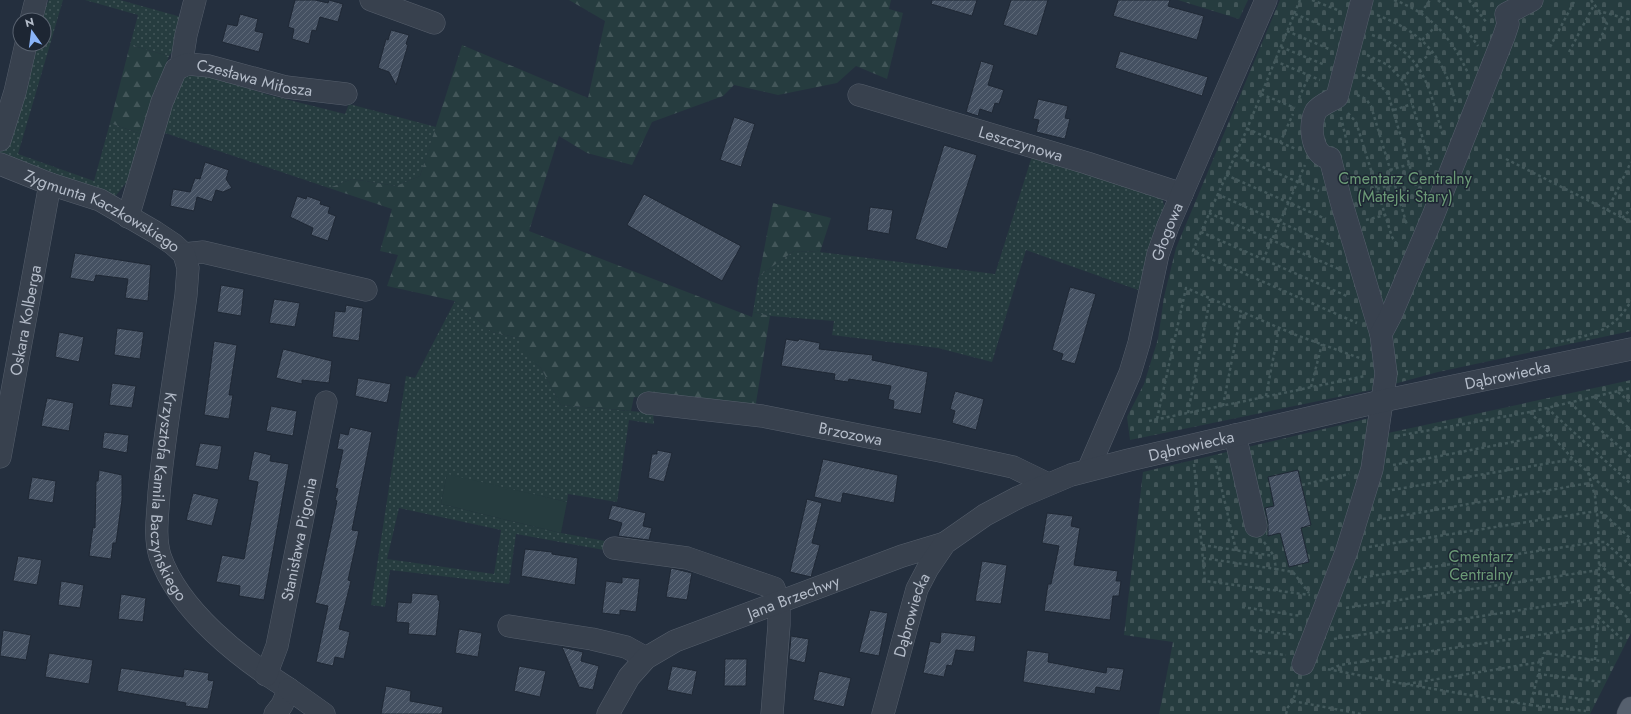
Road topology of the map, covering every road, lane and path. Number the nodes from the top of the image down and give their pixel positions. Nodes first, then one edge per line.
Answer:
1 (36, 0) edge
2 (195, 0) edge
3 (371, 0) edge
4 (1266, 0) edge
5 (1300, 0) edge
6 (1312, 0) edge
7 (1394, 0) edge
8 (1430, 0) edge
9 (1438, 0) edge
10 (1532, 0) edge
11 (1576, 0) edge
12 (1591, 0) edge
13 (1594, 5) junction
14 (1502, 7) edge
15 (1599, 11) junction
16 (33, 12) edge
17 (1421, 13) junction
18 (1295, 14) junction
19 (1631, 20) edge
20 (434, 23) dead end
21 (1437, 25) junction
22 (1288, 31) junction
23 (1422, 40) junction
24 (1599, 42) dead end
25 (1281, 47) junction
26 (1550, 47) dead end
27 (1433, 51) junction
28 (24, 52) edge
29 (1569, 52) dead end
30 (1349, 53) edge
31 (1496, 57) junction
32 (1275, 62) junction
33 (1417, 65) junction
34 (181, 67) junction
35 (1402, 78) junction
36 (1486, 82) junction
37 (346, 94) dead end
38 (1261, 94) junction
39 (859, 95) dead end
40 (1413, 104) junction
41 (1295, 108) dead end
42 (1394, 110) junction
43 (1471, 119) junction
44 (1247, 129) junction
45 (0, 140) edge
46 (1461, 146) junction
47 (1349, 151) dead end
48 (1313, 153) junction
49 (1235, 155) junction
50 (1506, 159) dead end
51 (1631, 162) edge
52 (0, 164) edge
53 (1410, 164) junction
54 (1390, 170) junction
55 (1432, 170) dead end
56 (1226, 175) junction
57 (1297, 182) junction
58 (50, 184) junction
59 (1394, 184) junction
60 (1377, 189) junction
61 (1182, 194) junction
62 (1217, 194) junction
63 (1341, 201) junction
64 (1288, 202) junction
65 (1437, 207) junction
66 (1631, 210) edge
67 (1607, 211) junction
68 (1209, 213) junction
69 (1366, 213) dead end
70 (128, 217) junction
71 (1622, 218) junction
72 (1280, 222) junction
73 (1631, 222) edge
74 (1360, 228) junction
75 (1201, 232) junction
76 (1409, 232) dead end
77 (1272, 240) junction
78 (1403, 243) dead end
79 (1396, 244) junction
80 (1396, 248) dead end
81 (184, 254) junction
82 (1358, 257) junction
83 (1263, 260) junction
84 (1366, 281) junction
85 (366, 290) dead end
86 (1210, 299) junction
87 (1631, 301) edge
88 (1375, 308) junction
89 (1241, 312) junction
90 (1279, 328) junction
91 (1381, 334) junction
92 (1322, 344) junction
93 (1550, 344) dead end
94 (1631, 349) edge
95 (1386, 369) junction
96 (1421, 374) dead end
97 (1312, 387) junction
98 (1631, 388) edge
99 (1618, 391) junction
100 (1266, 396) junction
101 (1594, 396) junction
102 (1382, 401) junction
103 (326, 402) dead end
104 (1570, 402) junction
105 (648, 403) dead end
106 (1631, 404) edge
107 (1223, 406) junction
108 (1547, 408) junction
109 (1530, 412) junction
110 (1188, 413) junction
111 (1158, 419) junction
112 (1149, 421) dead end
113 (1631, 430) edge
114 (1550, 434) junction
115 (1235, 435) junction
116 (1377, 439) junction
117 (0, 457) edge
118 (1631, 457) edge
119 (1215, 459) dead end
120 (1572, 459) junction
121 (1194, 463) dead end
122 (1372, 469) junction
123 (1088, 470) junction
124 (1588, 472) junction
125 (1590, 483) junction
126 (1048, 484) junction
127 (1631, 484) edge
128 (1302, 486) dead end
129 (1364, 493) junction
130 (1598, 511) junction
131 (1631, 511) edge
132 (1355, 524) junction
133 (1256, 526) joint
134 (1631, 539) edge
135 (1598, 542) junction
136 (945, 543) junction
137 (1202, 545) junction
138 (614, 548) dead end
139 (1236, 550) junction
140 (1347, 550) junction
141 (1274, 556) junction
142 (1203, 558) junction
143 (1599, 563) junction
144 (1631, 566) edge
145 (1276, 569) junction
146 (1599, 570) junction
147 (1598, 589) junction
148 (1631, 593) edge
149 (1598, 598) junction
150 (779, 602) junction
151 (1242, 607) dead end
152 (1598, 617) junction
153 (1630, 620) edge
154 (1317, 623) junction
155 (509, 626) dead end
156 (1598, 626) junction
157 (1253, 630) dead end
158 (1622, 639) dead end
159 (1250, 651) dead end
160 (646, 658) junction
161 (1595, 660) junction
162 (1541, 662) junction
163 (1609, 662) dead end
164 (1330, 670) junction
165 (1538, 674) junction
166 (266, 675) junction
167 (1602, 682) dead end
168 (1404, 684) junction
169 (289, 689) junction
170 (1533, 693) junction
171 (1592, 700) dead end
172 (1293, 701) junction
173 (1530, 705) junction
174 (1631, 708) edge
175 (1586, 711) dead end
176 (275, 714) edge
177 (324, 714) edge
178 (608, 714) edge
179 (772, 714) edge
180 (883, 714) edge
181 (1286, 714) edge
182 (1361, 714) edge
183 (1628, 714) edge

1 - 16 street
2 - 34 street
3 - 20 street
4 - 61 street, Głogowa
5 - 18 path
6 - 30 path
7 - 17 path
8 - 17 path
9 - 31 path
10 - 14 street
11 - 26 path
12 - 13 path
13 - 15 path
13 - 29 path
14 - 31 street
15 - 19 path
15 - 24 path
17 - 21 path
18 - 22 path
18 - 30 path
21 - 23 path
21 - 36 path
22 - 25 path
22 - 30 path
23 - 27 path
23 - 30 path
25 - 30 path
25 - 32 path
27 - 33 path
27 - 43 path
28 - 45 street
30 - 32 path
30 - 33 path
30 - 35 path
30 - 42 path
30 - 47 path
30 - 48 street
30 - 54 path
30 - 60 path
31 - 36 street
32 - 38 path
33 - 35 path
33 - 46 path
34 - 37 street, Czesława Miłosza
34 - 70 street, Czesława Miłosza
35 - 40 path
36 - 43 street
38 - 41 path
38 - 44 path
39 - 61 street, Leszczynowa
40 - 42 path
40 - 55 path
42 - 53 path
43 - 46 street
44 - 48 path
44 - 49 path
46 - 65 street
48 - 57 path
48 - 63 street
49 - 56 path
49 - 57 path
50 - 67 path
51 - 67 path
52 - 58 street, Zygmunta Kaczkowskiego
53 - 54 path
53 - 65 path
54 - 59 path
56 - 62 path
56 - 64 path
57 - 63 path
57 - 64 path
58 - 70 street, Zygmunta Kaczkowskiego
58 - 117 street, Oskara Kolberga
59 - 60 path
59 - 76 path
60 - 79 path
61 - 123 street, Głogowa
62 - 68 path
62 - 72 path
63 - 74 street
64 - 72 path
64 - 74 path
65 - 91 street
66 - 71 path
67 - 71 path
68 - 75 path
68 - 77 path
69 - 74 path
70 - 81 street, Zygmunta Kaczkowskiego
71 - 73 path
72 - 77 path
72 - 82 path
74 - 82 street
75 - 83 path
75 - 91 path
77 - 83 path
77 - 84 path
78 - 79 path
79 - 80 path
81 - 85 street, Zygmunta Kaczkowskiego
81 - 166 street, Krzysztofa Kamila Baczyńskiego
82 - 84 street
83 - 88 path
84 - 88 street
86 - 89 path
86 - 110 path
86 - 111 path
87 - 93 path
88 - 91 street
89 - 90 path
89 - 107 path
90 - 92 path
90 - 100 path
91 - 95 street
92 - 95 path
92 - 97 path
94 - 102 street, Dąbrowiecka
95 - 96 path
95 - 97 path
95 - 102 street
97 - 100 path
98 - 99 path
99 - 101 path
99 - 106 path
100 - 107 path
101 - 104 path
101 - 113 path
102 - 115 street, Dąbrowiecka
102 - 116 street
103 - 166 street, Stanisława Pigonia
104 - 108 path
104 - 118 path
105 - 126 street, Brzozowa
107 - 110 path
108 - 109 path
108 - 127 path
109 - 114 path
109 - 116 path
110 - 111 path
111 - 112 path
114 - 120 path
114 - 122 path
115 - 123 street, Dąbrowiecka
115 - 133 street
116 - 122 street
119 - 139 path
120 - 124 path
120 - 129 path
121 - 137 path
122 - 128 path
122 - 129 street
123 - 126 street, Dąbrowiecka
124 - 125 path
124 - 131 path
125 - 130 path
125 - 132 path
126 - 136 street, Dąbrowiecka
129 - 132 street
130 - 134 path
130 - 135 path
130 - 140 path
132 - 140 street
133 - 141 path
135 - 143 path
135 - 144 path
135 - 154 path
136 - 150 street, Jana Brzechwy
136 - 180 street, Dąbrowiecka
137 - 139 path
137 - 142 path
138 - 150 street
139 - 141 path
140 - 154 street
141 - 145 path
142 - 145 path
142 - 154 path
143 - 146 path
143 - 148 path
145 - 154 path
146 - 147 path
146 - 154 path
147 - 149 path
147 - 153 path
149 - 152 path
149 - 154 path
150 - 160 street, Jana Brzechwy
150 - 179 street
151 - 154 path
152 - 156 path
152 - 158 path
154 - 157 path
154 - 159 path
154 - 164 path
154 - 172 path
155 - 160 street
156 - 161 path
156 - 164 path
160 - 178 street, Jana Brzechwy
161 - 162 path
161 - 163 path
162 - 165 path
162 - 168 path
164 - 168 path
165 - 167 path
165 - 170 path
166 - 169 street, Krzysztofa Kamila Baczyńskiego
168 - 173 path
169 - 176 street
169 - 177 street, Krzysztofa Kamila Baczyńskiego
170 - 171 path
170 - 173 path
172 - 181 path
172 - 182 path
173 - 175 path
174 - 183 main road

